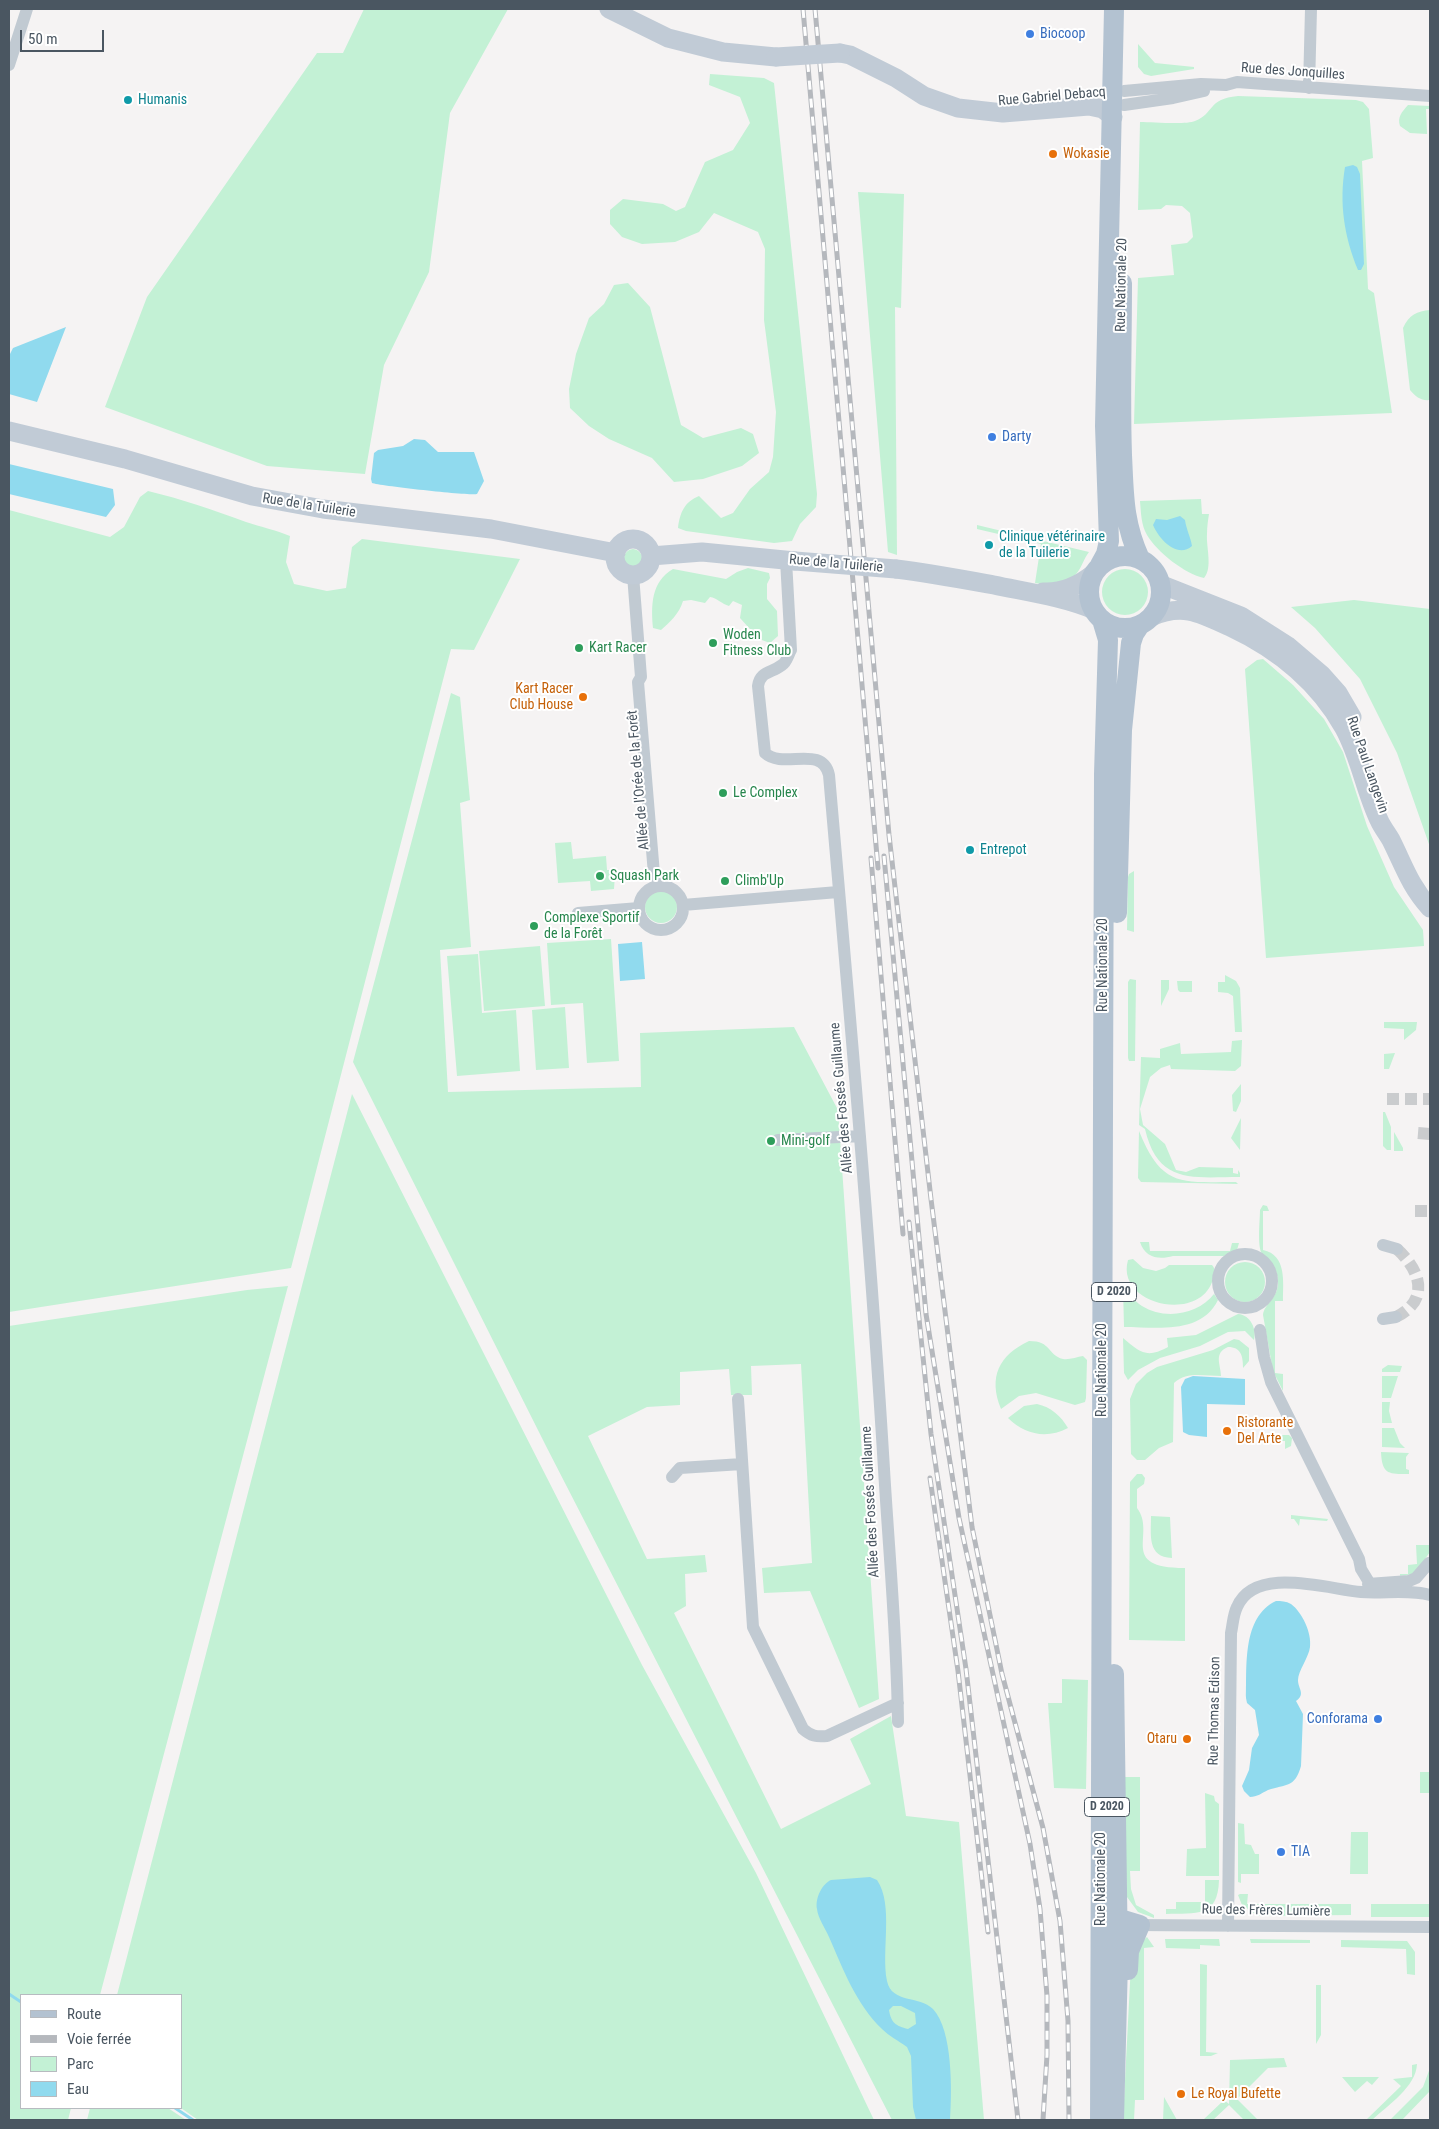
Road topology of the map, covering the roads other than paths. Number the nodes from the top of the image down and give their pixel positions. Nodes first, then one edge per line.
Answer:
1 (27, 9) edge
2 (610, 9) edge
3 (1114, 9) edge
4 (1126, 9) edge
5 (1311, 9) edge
6 (14, 32) edge
7 (9, 65) edge
8 (903, 82) junction
9 (1226, 85) junction
10 (1309, 88) junction
11 (1430, 96) edge
12 (1118, 105) junction
13 (9, 431) edge
14 (616, 554) junction
15 (651, 556) junction
16 (1140, 558) junction
17 (791, 561) junction
18 (1096, 570) junction
19 (633, 575) junction
20 (1160, 584) junction
21 (1020, 590) junction
22 (1217, 613) junction
23 (1098, 615) junction
24 (1145, 621) junction
25 (659, 884) junction
26 (838, 892) junction
27 (683, 905) junction
28 (639, 908) junction
29 (1430, 908) edge
30 (578, 913) dead end
31 (860, 1136) junction
32 (778, 1140) dead end
33 (1383, 1245) dead end
34 (1397, 1249) tunnel mouth
35 (1233, 1305) joint
36 (1396, 1317) tunnel mouth
37 (1382, 1319) dead end
38 (1260, 1330) dead end
39 (738, 1399) dead end
40 (742, 1464) junction
41 (672, 1477) dead end
42 (1359, 1558) junction
43 (1430, 1562) edge
44 (1404, 1582) junction
45 (1372, 1588) junction
46 (1430, 1596) edge
47 (898, 1703) junction
48 (898, 1722) dead end
49 (1112, 1922) junction
50 (1140, 1925) junction
51 (1228, 1926) junction
52 (1430, 1927) edge
53 (1109, 2120) edge

1 - 6 street
2 - 8 street, Rue Gabriel Debacq, bridge
3 - 12 main road, Rue Nationale 20
4 - 12 main road, Rue Nationale 20
5 - 10 street
6 - 7 street
8 - 12 street, Rue Gabriel Debacq
8 - 12 street, Rue Gabriel Debacq
9 - 10 street, Rue des Jonquilles
9 - 12 street
9 - 12 street, Rue des Jonquilles
10 - 11 street, Rue des Jonquilles
12 - 16 main road, Rue Nationale 20
12 - 18 main road, Rue Nationale 20
13 - 14 street, Rue de la Tuilerie
14 - 15 street
14 - 19 street
15 - 17 street, Rue de la Tuilerie
15 - 19 street
16 - 18 main road
16 - 20 main road
17 - 21 street, Rue de la Tuilerie, bridge
17 - 26 street, Allée des Fossés Guillaume
18 - 21 street, Rue de la Tuilerie
18 - 23 main road
19 - 25 street, Allée de l'Orée de la Forêt
20 - 22 street, Rue Paul Langevin
20 - 24 main road
21 - 23 street, Rue de la Tuilerie
22 - 24 street, Rue Paul Langevin
22 - 29 street, Rue Paul Langevin
23 - 24 main road
23 - 49 main road, Rue Nationale 20 / D 2020
24 - 49 main road, Rue Nationale 20 / D 2020
25 - 27 street
25 - 28 street
26 - 27 street
26 - 31 street, Allée des Fossés Guillaume
27 - 28 street
28 - 30 street
31 - 32 street
31 - 47 street, Allée des Fossés Guillaume
33 - 34 street
35 - 35 street
36 - 37 street
38 - 42 street
39 - 40 street
40 - 41 street
40 - 47 street
42 - 44 street
42 - 45 street
43 - 44 street
43 - 46 street
44 - 45 street, Rue Thomas Edison
45 - 46 street, Rue Thomas Edison
45 - 51 street, Rue Thomas Edison
47 - 48 street, Allée des Fossés Guillaume
49 - 50 main road
49 - 53 main road, Rue Nationale 20 / D 2020
50 - 51 street, Rue des Frères Lumière
50 - 53 main road, Rue Nationale 20 / D 2020
51 - 52 street, Rue des Frères Lumière

